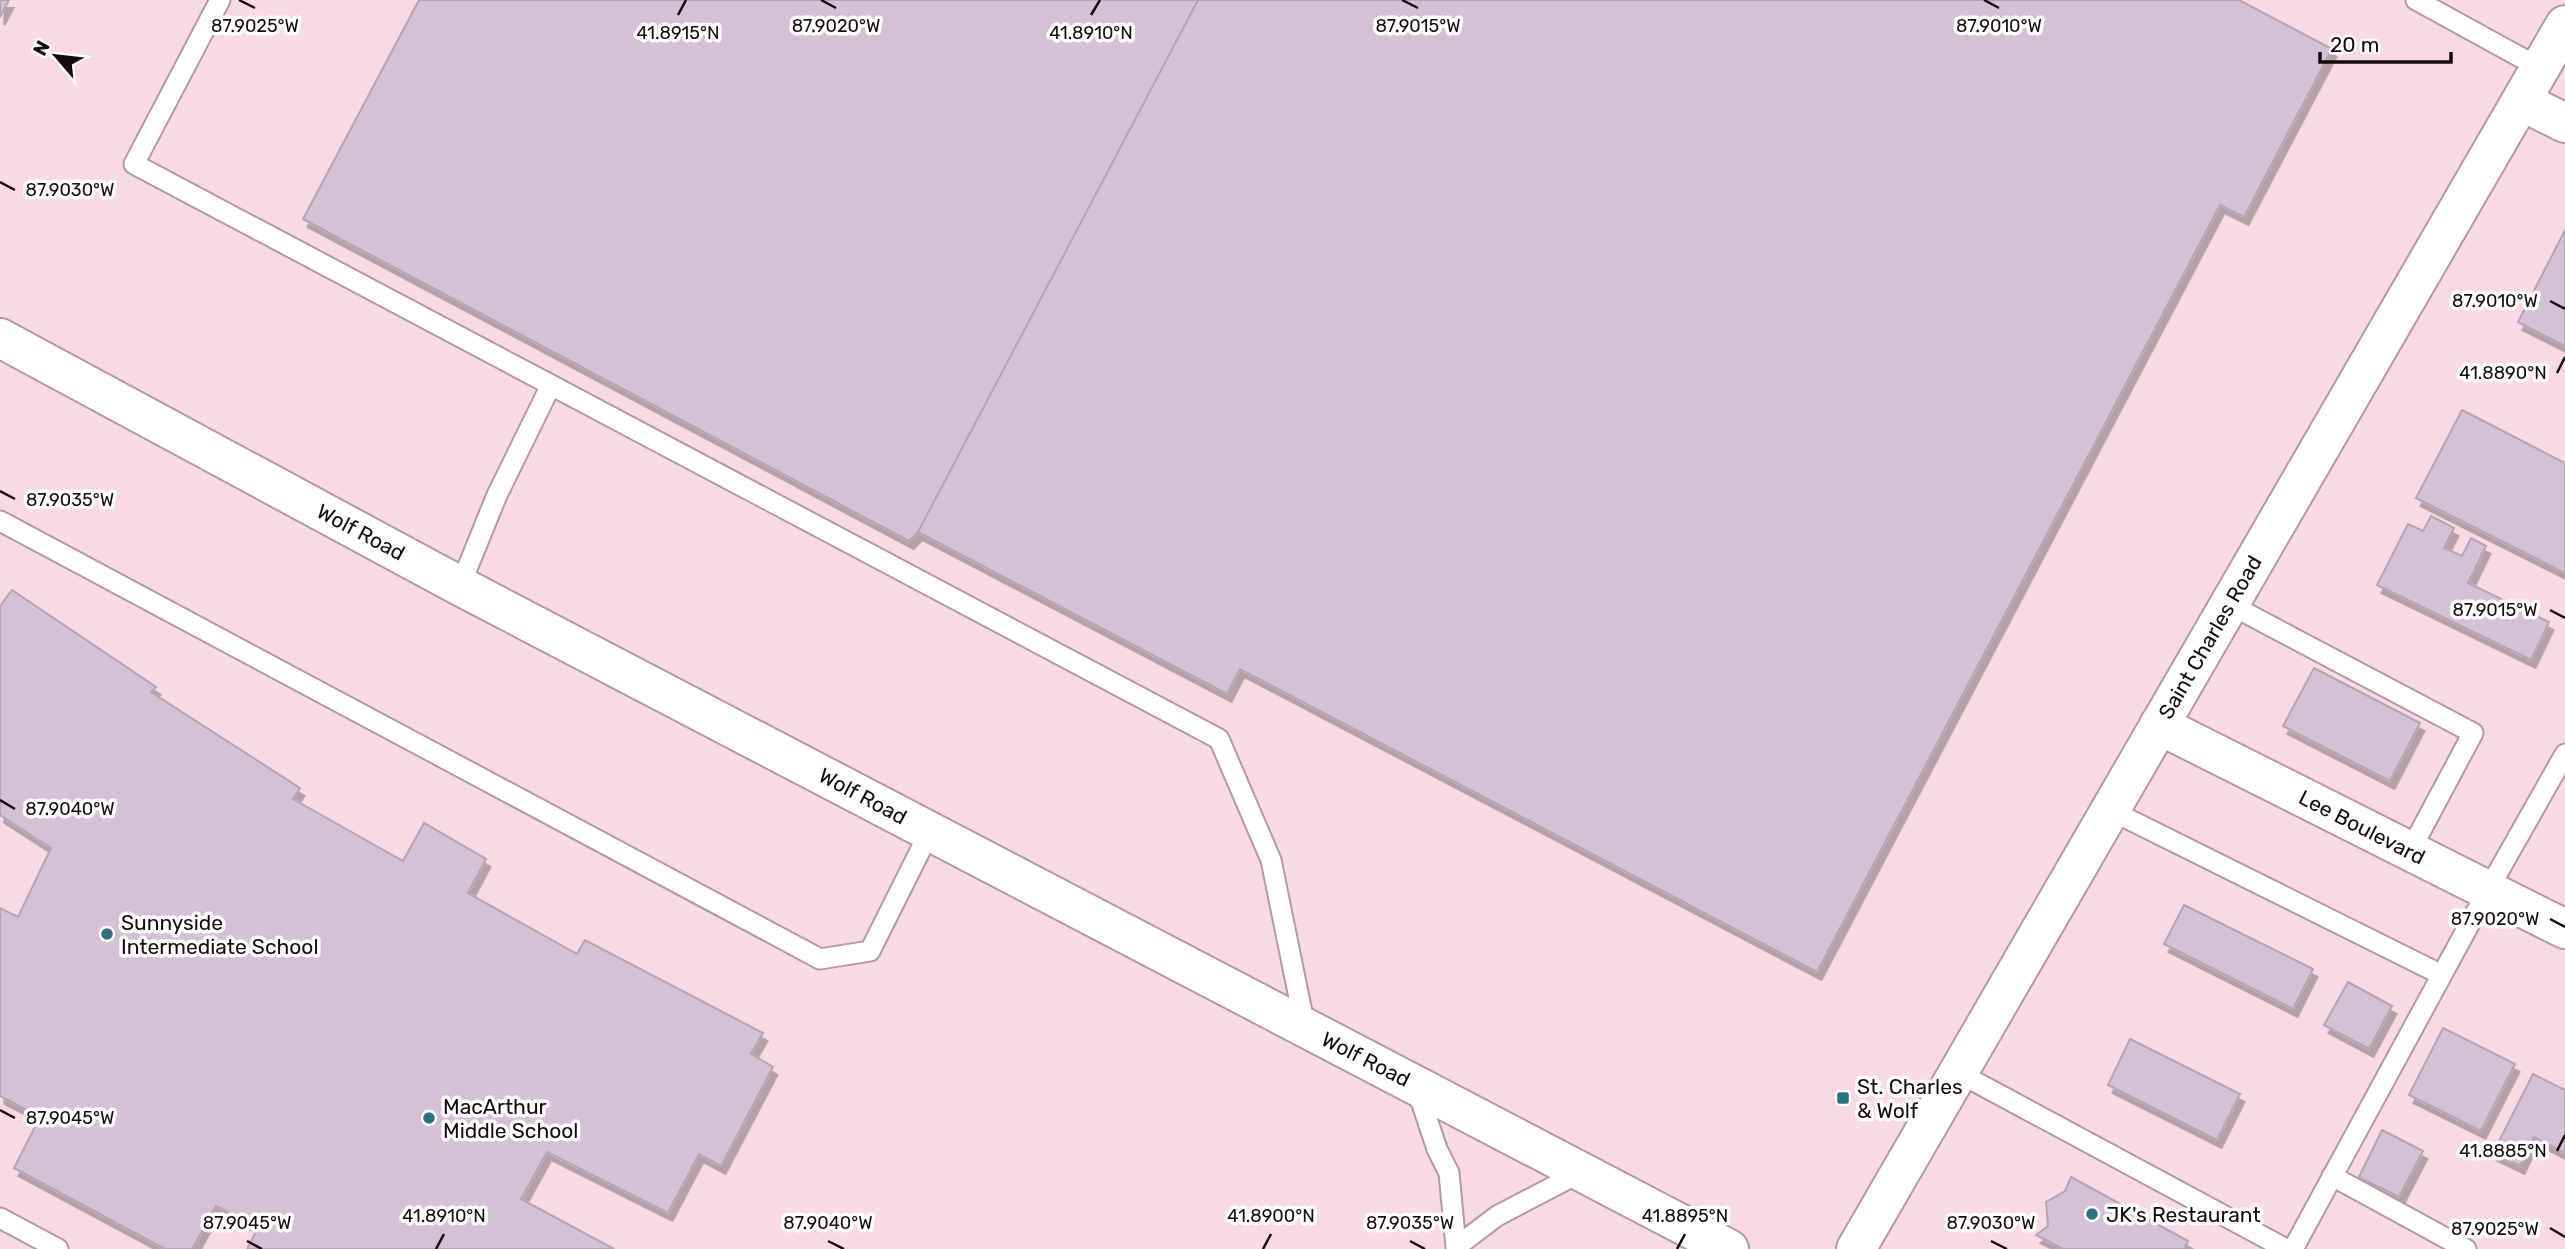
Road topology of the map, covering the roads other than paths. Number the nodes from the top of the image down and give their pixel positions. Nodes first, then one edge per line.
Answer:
1 (220, 0) edge
2 (2416, 0) edge
3 (2565, 25) edge
4 (2540, 68) junction
5 (2521, 101) junction
6 (2565, 123) edge
7 (0, 338) edge
8 (551, 385) junction
9 (0, 521) edge
10 (460, 586) junction
11 (2230, 604) junction
12 (2159, 725) junction
13 (2565, 754) edge
14 (2110, 810) junction
15 (930, 831) junction
16 (2410, 851) junction
17 (2488, 890) junction
18 (2565, 929) edge
19 (2442, 975) junction
20 (1306, 1028) junction
21 (1959, 1073) junction
22 (1416, 1085) junction
23 (1581, 1172) junction
24 (2332, 1176) junction
25 (0, 1218) edge
26 (1455, 1248) edge
27 (58, 1249) edge
28 (1729, 1249) edge
29 (1856, 1249) edge
30 (2286, 1249) edge
31 (2293, 1249) edge
32 (2466, 1249) edge

1 - 8 lane
2 - 4 lane
3 - 4 street, Saint Charles Road
4 - 5 street, Saint Charles Road
5 - 6 street
5 - 11 street, Saint Charles Road
7 - 10 street, Wolf Road
8 - 10 lane
8 - 20 lane
9 - 15 lane
10 - 15 street, Wolf Road
11 - 12 street, Saint Charles Road
11 - 16 lane
12 - 14 street, Saint Charles Road
12 - 16 street, Lee Boulevard
13 - 17 lane
14 - 19 lane
14 - 21 street, Saint Charles Road
15 - 20 street, Wolf Road
16 - 17 street, Lee Boulevard
17 - 18 street, Lee Boulevard
17 - 19 lane
19 - 24 lane
20 - 22 street, Wolf Road
21 - 29 street, Saint Charles Road
21 - 30 lane
22 - 23 street, Wolf Road
22 - 26 lane
23 - 26 lane
23 - 28 street, Wolf Road
24 - 31 lane
24 - 32 lane
25 - 27 lane

